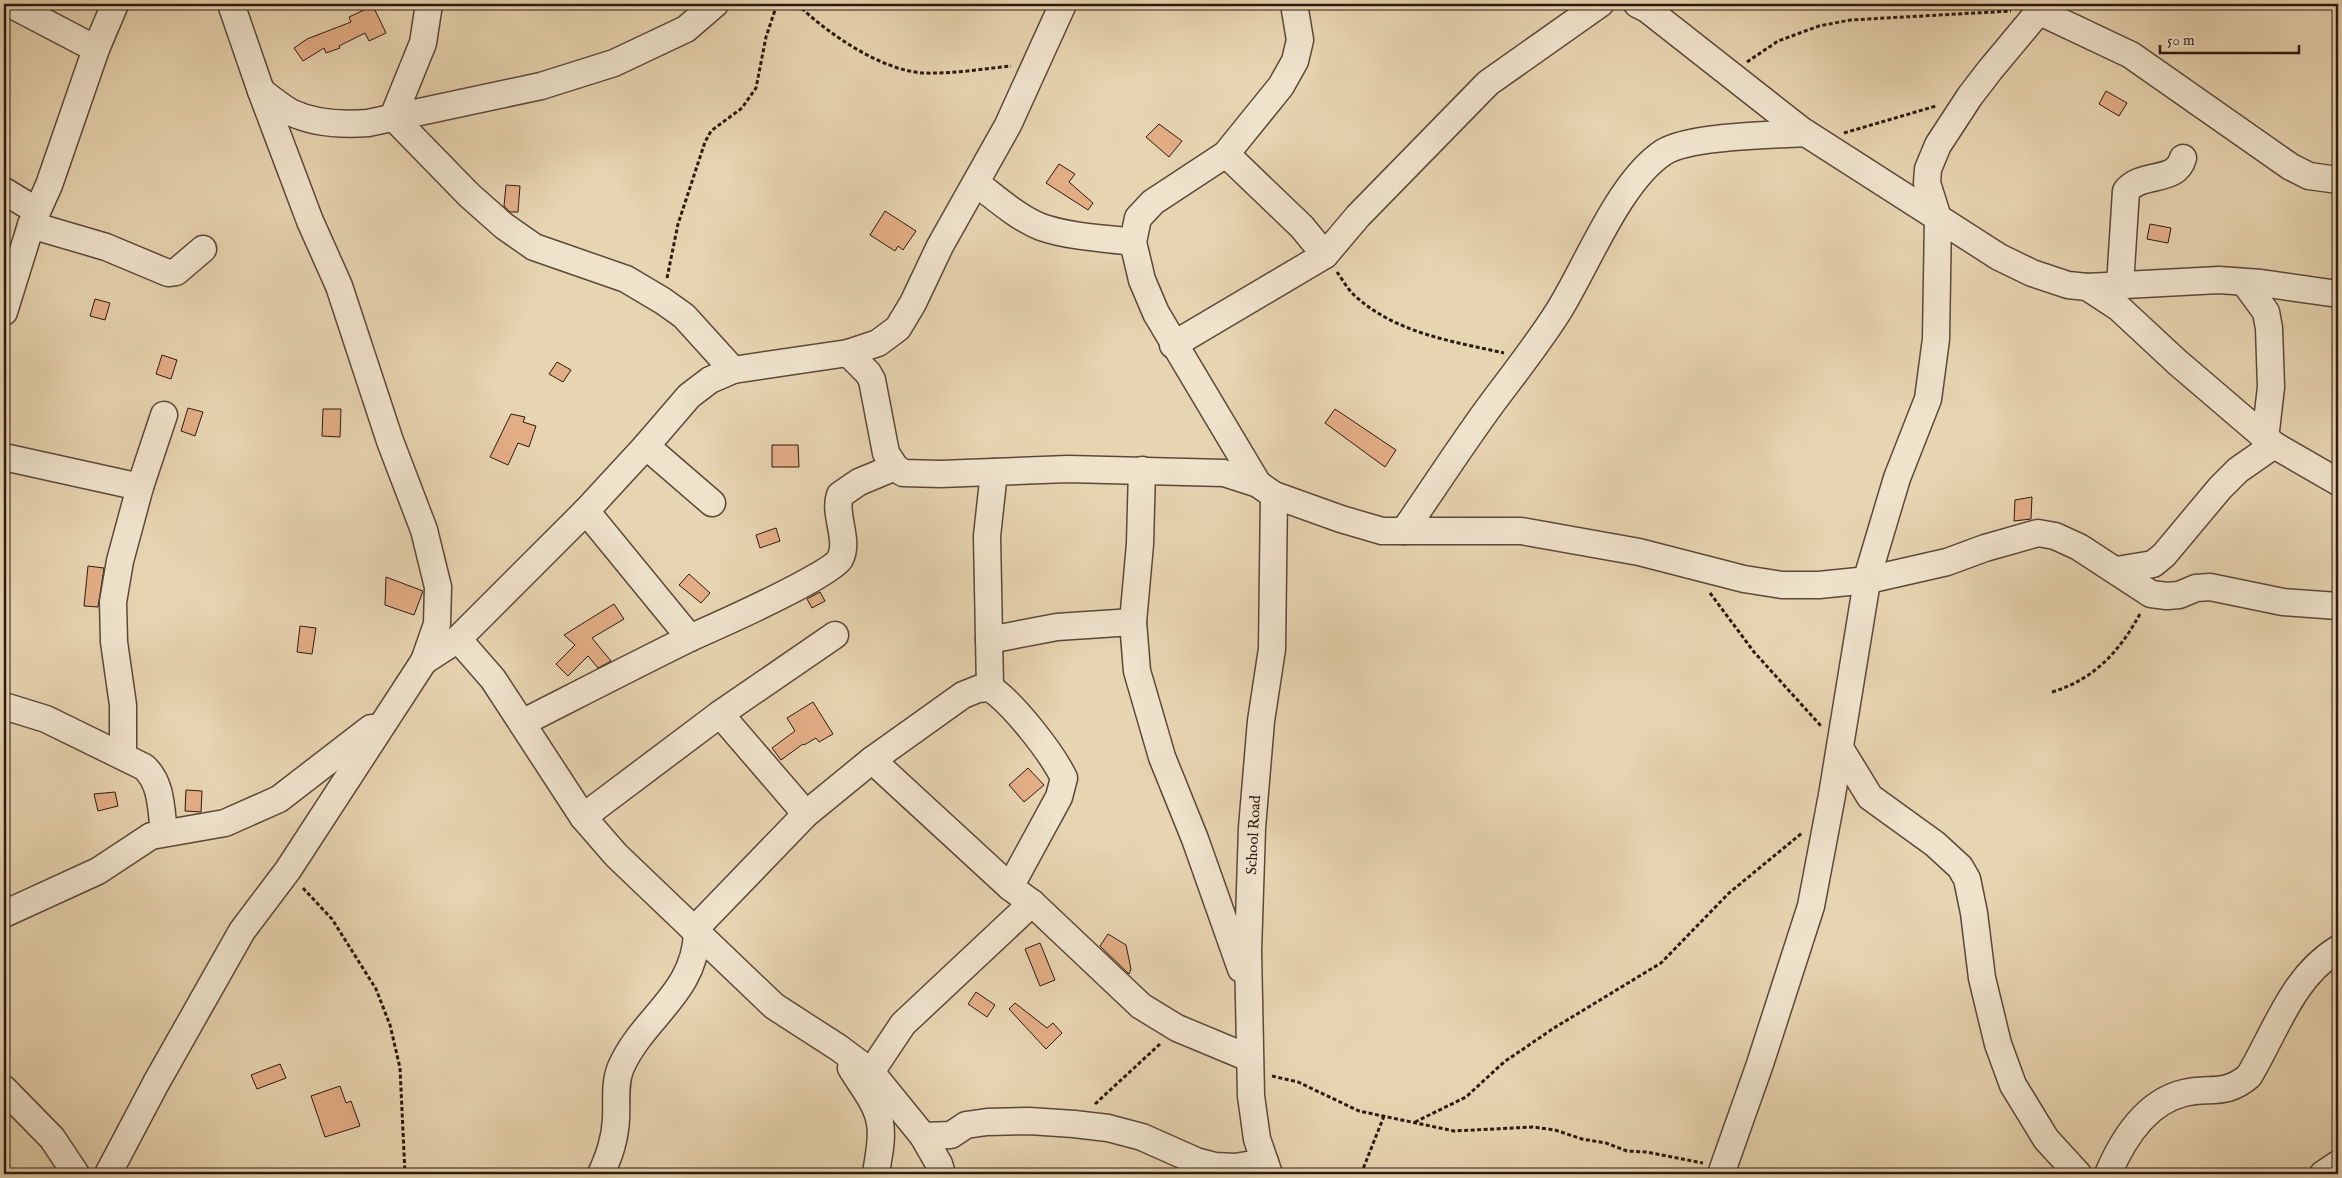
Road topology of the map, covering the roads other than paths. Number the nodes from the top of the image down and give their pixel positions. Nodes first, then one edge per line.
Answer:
1 (10, 4) edge
2 (115, 4) edge
3 (232, 4) edge
4 (429, 4) edge
5 (714, 4) edge
6 (1063, 4) edge
7 (1294, 4) edge
8 (1600, 4) edge
9 (1637, 4) edge
10 (2038, 10) edge
11 (96, 48) junction
12 (261, 91) junction
13 (393, 117) junction
14 (1811, 136) junction
15 (1226, 154) junction
16 (2183, 158) dead end
17 (1928, 169) junction
18 (1878, 179) junction
19 (2338, 180) edge
20 (976, 183) junction
21 (4, 191) edge
22 (34, 218) junction
23 (1938, 218) junction
24 (1133, 242) junction
25 (203, 249) dead end
26 (1326, 255) junction
27 (2244, 282) junction
28 (2120, 284) junction
29 (2087, 287) junction
30 (2338, 294) edge
31 (4, 312) edge
32 (1173, 345) junction
33 (848, 353) junction
34 (733, 370) junction
35 (164, 415) dead end
36 (2270, 442) junction
37 (646, 446) junction
38 (4, 457) edge
39 (895, 467) junction
40 (1142, 470) junction
41 (994, 472) junction
42 (2338, 482) edge
43 (140, 487) junction
44 (1266, 489) junction
45 (712, 503) dead end
46 (586, 511) junction
47 (1404, 531) junction
48 (2117, 570) junction
49 (1868, 580) junction
50 (2338, 606) edge
51 (1133, 622) junction
52 (835, 635) dead end
53 (690, 638) junction
54 (458, 639) junction
55 (989, 640) junction
56 (424, 661) junction
57 (990, 688) junction
58 (4, 706) edge
59 (720, 714) junction
60 (386, 717) junction
61 (522, 723) junction
62 (1840, 748) junction
63 (123, 756) junction
64 (872, 760) junction
65 (806, 814) junction
66 (583, 817) junction
67 (164, 833) junction
68 (1010, 887) junction
69 (1032, 903) junction
70 (4, 914) edge
71 (696, 932) junction
72 (2338, 949) edge
73 (1249, 990) junction
74 (839, 1048) junction
75 (1249, 1064) junction
76 (871, 1072) junction
77 (4, 1090) edge
78 (923, 1136) junction
79 (2338, 1164) edge
80 (1267, 1168) edge
81 (1723, 1171) edge
82 (76, 1174) edge
83 (108, 1174) edge
84 (601, 1174) edge
85 (876, 1174) edge
86 (942, 1174) edge
87 (2078, 1174) edge
88 (2108, 1174) edge
89 (2323, 1174) edge

1 - 11 street
2 - 11 street
3 - 12 street
4 - 13 street
5 - 13 street
6 - 20 street
7 - 15 street
8 - 26 street
9 - 14 street
10 - 17 street
10 - 19 street
11 - 22 street
12 - 13 street
12 - 56 street
13 - 34 street
14 - 18 street
14 - 47 street
15 - 24 street
15 - 26 street
16 - 28 street
17 - 18 street
17 - 23 street
18 - 23 street
20 - 24 street
20 - 33 street
21 - 22 street
22 - 25 street
22 - 31 street
23 - 29 street
23 - 49 street
24 - 32 street
26 - 32 street
27 - 28 street
27 - 30 street
27 - 36 street
28 - 29 street
29 - 36 street
32 - 44 street
33 - 34 street
33 - 39 street
34 - 37 street
35 - 43 street
36 - 42 street
36 - 48 street
37 - 45 street
37 - 46 street
38 - 43 street
39 - 41 street
39 - 53 street
40 - 41 street
40 - 44 street
40 - 51 street
41 - 55 street
43 - 63 street
44 - 47 street
44 - 73 street, School Road
46 - 53 street
46 - 54 street
47 - 49 street
48 - 49 street
48 - 50 street
49 - 62 street
51 - 55 street
51 - 73 street
52 - 59 street
53 - 61 street
54 - 56 street
54 - 61 street
55 - 57 street
56 - 60 street
57 - 64 street
57 - 68 street
58 - 63 street
59 - 65 street
59 - 66 street
60 - 67 street
60 - 83 street
61 - 66 street
62 - 81 street
62 - 87 street
63 - 67 street
64 - 65 street
64 - 68 street
65 - 71 street
66 - 71 street
67 - 70 street
68 - 69 street
69 - 75 street
69 - 76 street
71 - 74 street
71 - 84 street
72 - 88 street
73 - 75 street, School Road
74 - 76 street
74 - 85 street
75 - 80 street, School Road
76 - 78 street
77 - 82 street
78 - 80 street
78 - 86 street
79 - 89 street

